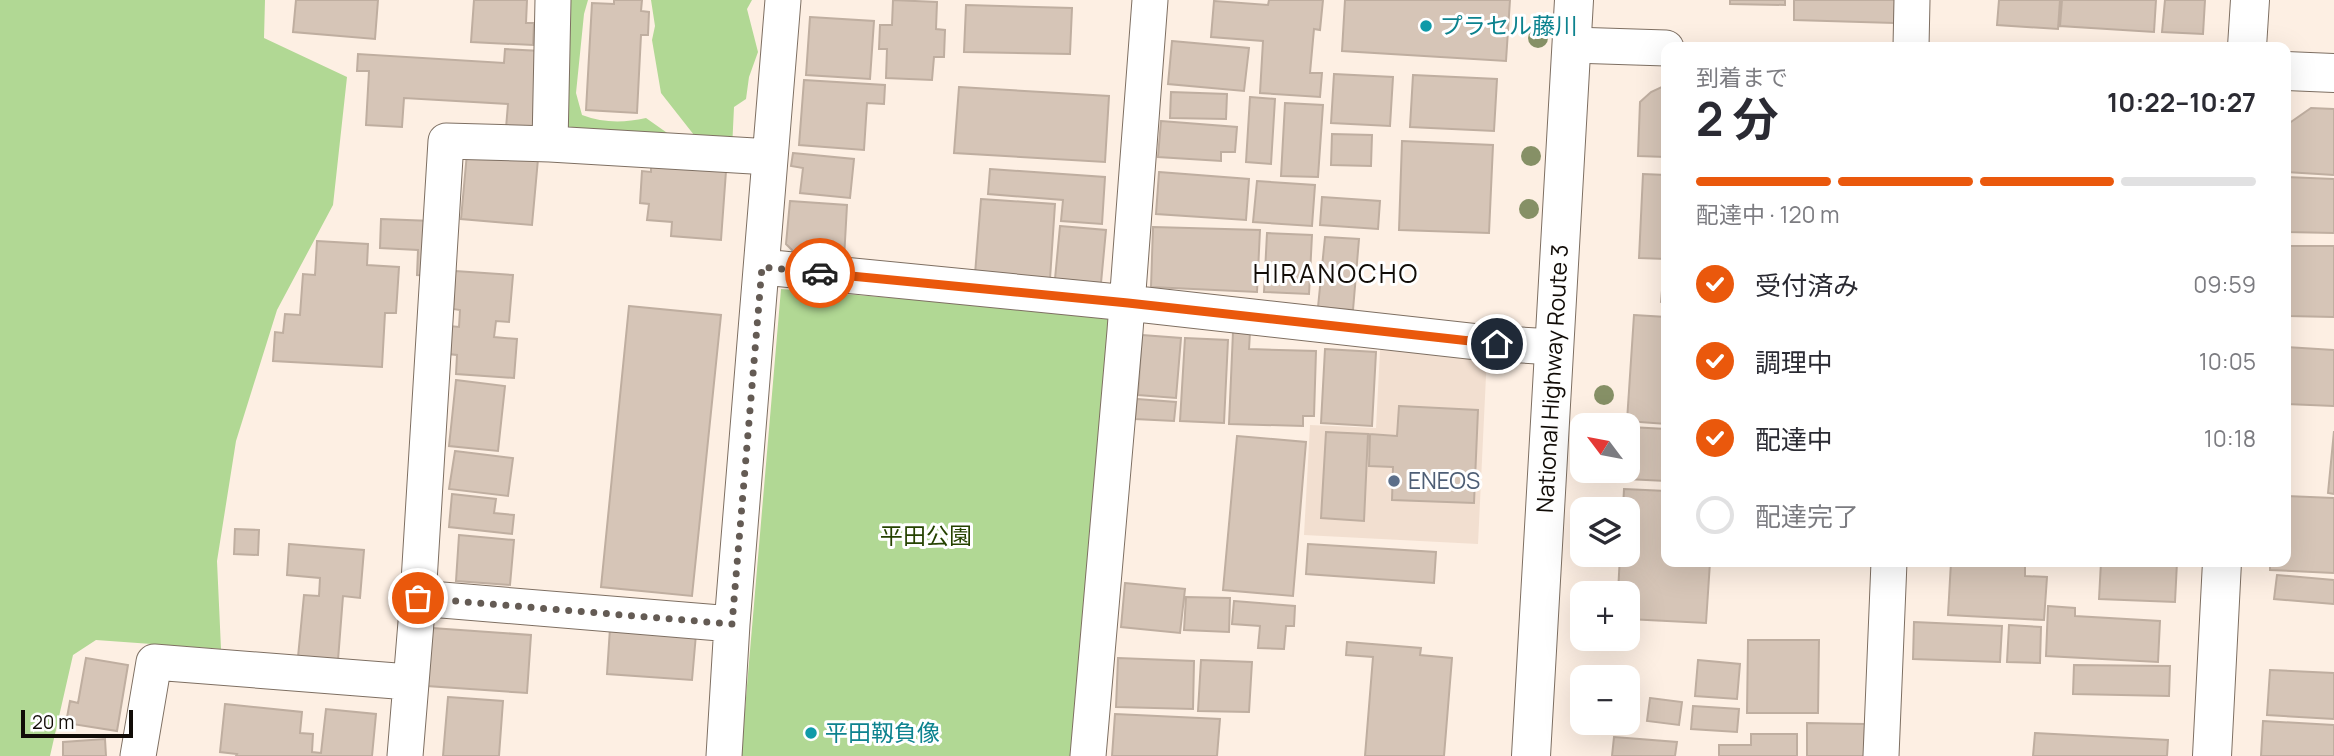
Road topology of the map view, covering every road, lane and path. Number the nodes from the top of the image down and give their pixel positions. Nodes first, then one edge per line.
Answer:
1 (553, 0) edge
2 (783, 0) edge
3 (1150, 0) edge
4 (1574, 0) edge
5 (1913, 0) edge
6 (2250, 0) edge
7 (1911, 42) edge
8 (2247, 42) edge
9 (1572, 45) junction
10 (1661, 48) edge
11 (2291, 71) edge
12 (2334, 73) edge
13 (550, 144) junction
14 (770, 157) junction
15 (762, 267) junction
16 (1128, 303) junction
17 (1554, 347) junction
18 (1889, 567) edge
19 (2222, 567) edge
20 (418, 598) junction
21 (732, 624) junction
22 (409, 682) junction
23 (138, 756) edge
24 (405, 756) edge
25 (724, 756) edge
26 (1088, 756) edge
27 (1531, 756) edge
28 (1881, 756) edge
29 (2212, 756) edge

1 - 13 street
2 - 14 street
3 - 16 street
4 - 9 main road, National Highway Route 3
5 - 7 street
6 - 8 main road
9 - 10 street
9 - 17 main road, National Highway Route 3
11 - 12 main road
13 - 14 street
13 - 20 street
14 - 15 street
15 - 16 street
15 - 21 street
16 - 17 street
16 - 26 street
17 - 27 main road, National Highway Route 3
18 - 28 street
19 - 29 main road
20 - 21 street
20 - 22 street
21 - 25 street
22 - 23 street
22 - 24 street

